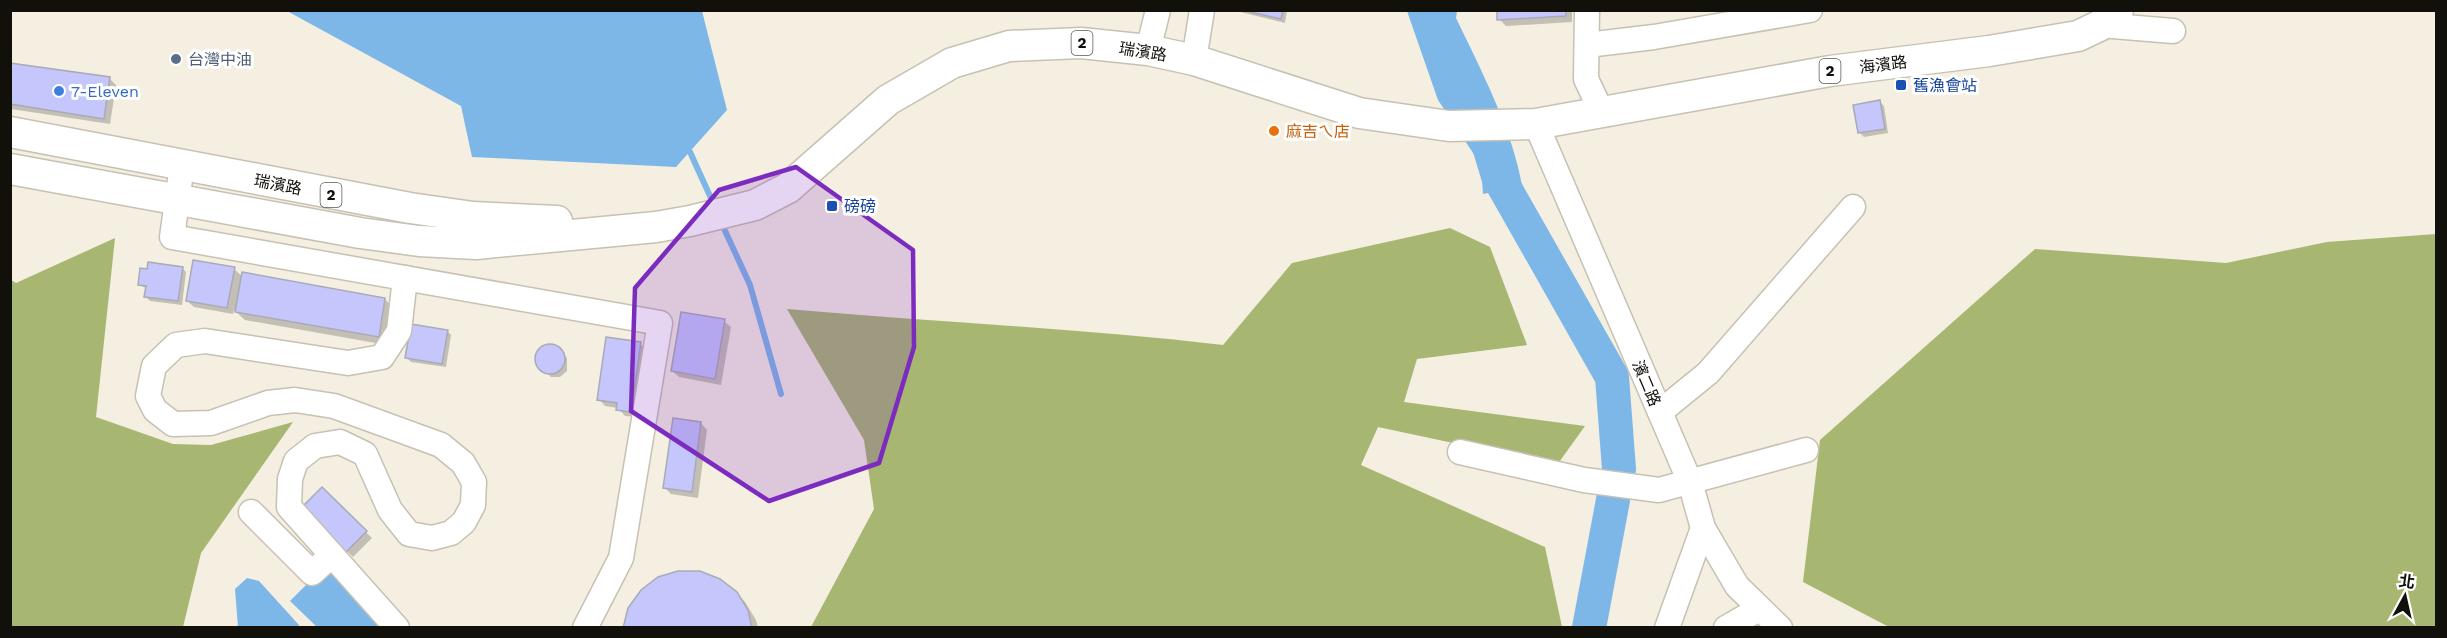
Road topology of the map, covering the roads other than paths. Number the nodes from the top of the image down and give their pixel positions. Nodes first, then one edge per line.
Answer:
1 (1158, 10) edge
2 (1202, 10) edge
3 (1587, 10) edge
4 (1810, 10) edge
5 (1763, 15) edge
6 (2109, 18) edge
7 (2173, 31) dead end
8 (1587, 45) junction
9 (1148, 50) junction
10 (1194, 60) junction
11 (1602, 113) junction
12 (1536, 124) junction
13 (10, 132) edge
14 (182, 165) junction
15 (10, 169) edge
16 (177, 200) junction
17 (1853, 207) dead end
18 (656, 227) junction
19 (405, 278) junction
20 (1660, 412) junction
21 (1806, 450) dead end
22 (1460, 452) dead end
23 (1690, 482) junction
24 (251, 512) dead end
25 (1703, 528) junction
26 (332, 555) junction
27 (1759, 609) junction
28 (397, 627) edge
29 (585, 627) edge
30 (1667, 627) edge
31 (1726, 627) edge
32 (1780, 627) edge

1 - 9 street
2 - 10 street
3 - 8 street
4 - 5 street
5 - 8 street
6 - 7 street
6 - 11 main road, 海濱路 / 2
8 - 11 street
9 - 10 main road, 瑞濱路 / 2
9 - 18 main road, 瑞濱路 / 2
10 - 12 main road, 瑞濱路 / 2
11 - 12 main road, 海濱路 / 2
12 - 20 street, 濱二路
13 - 14 main road, 瑞濱路 / 2
14 - 16 street
14 - 18 main road, 瑞濱路 / 2
15 - 16 main road, 瑞濱路 / 2
16 - 18 main road, 瑞濱路 / 2
16 - 19 street
17 - 20 street
19 - 26 street
19 - 29 street
20 - 23 street, 濱二路
21 - 23 street
22 - 23 street
23 - 25 street, 濱二路
24 - 26 street
25 - 27 street, 濱二路
25 - 30 street
26 - 28 street
27 - 31 street
27 - 32 street, 濱二路

